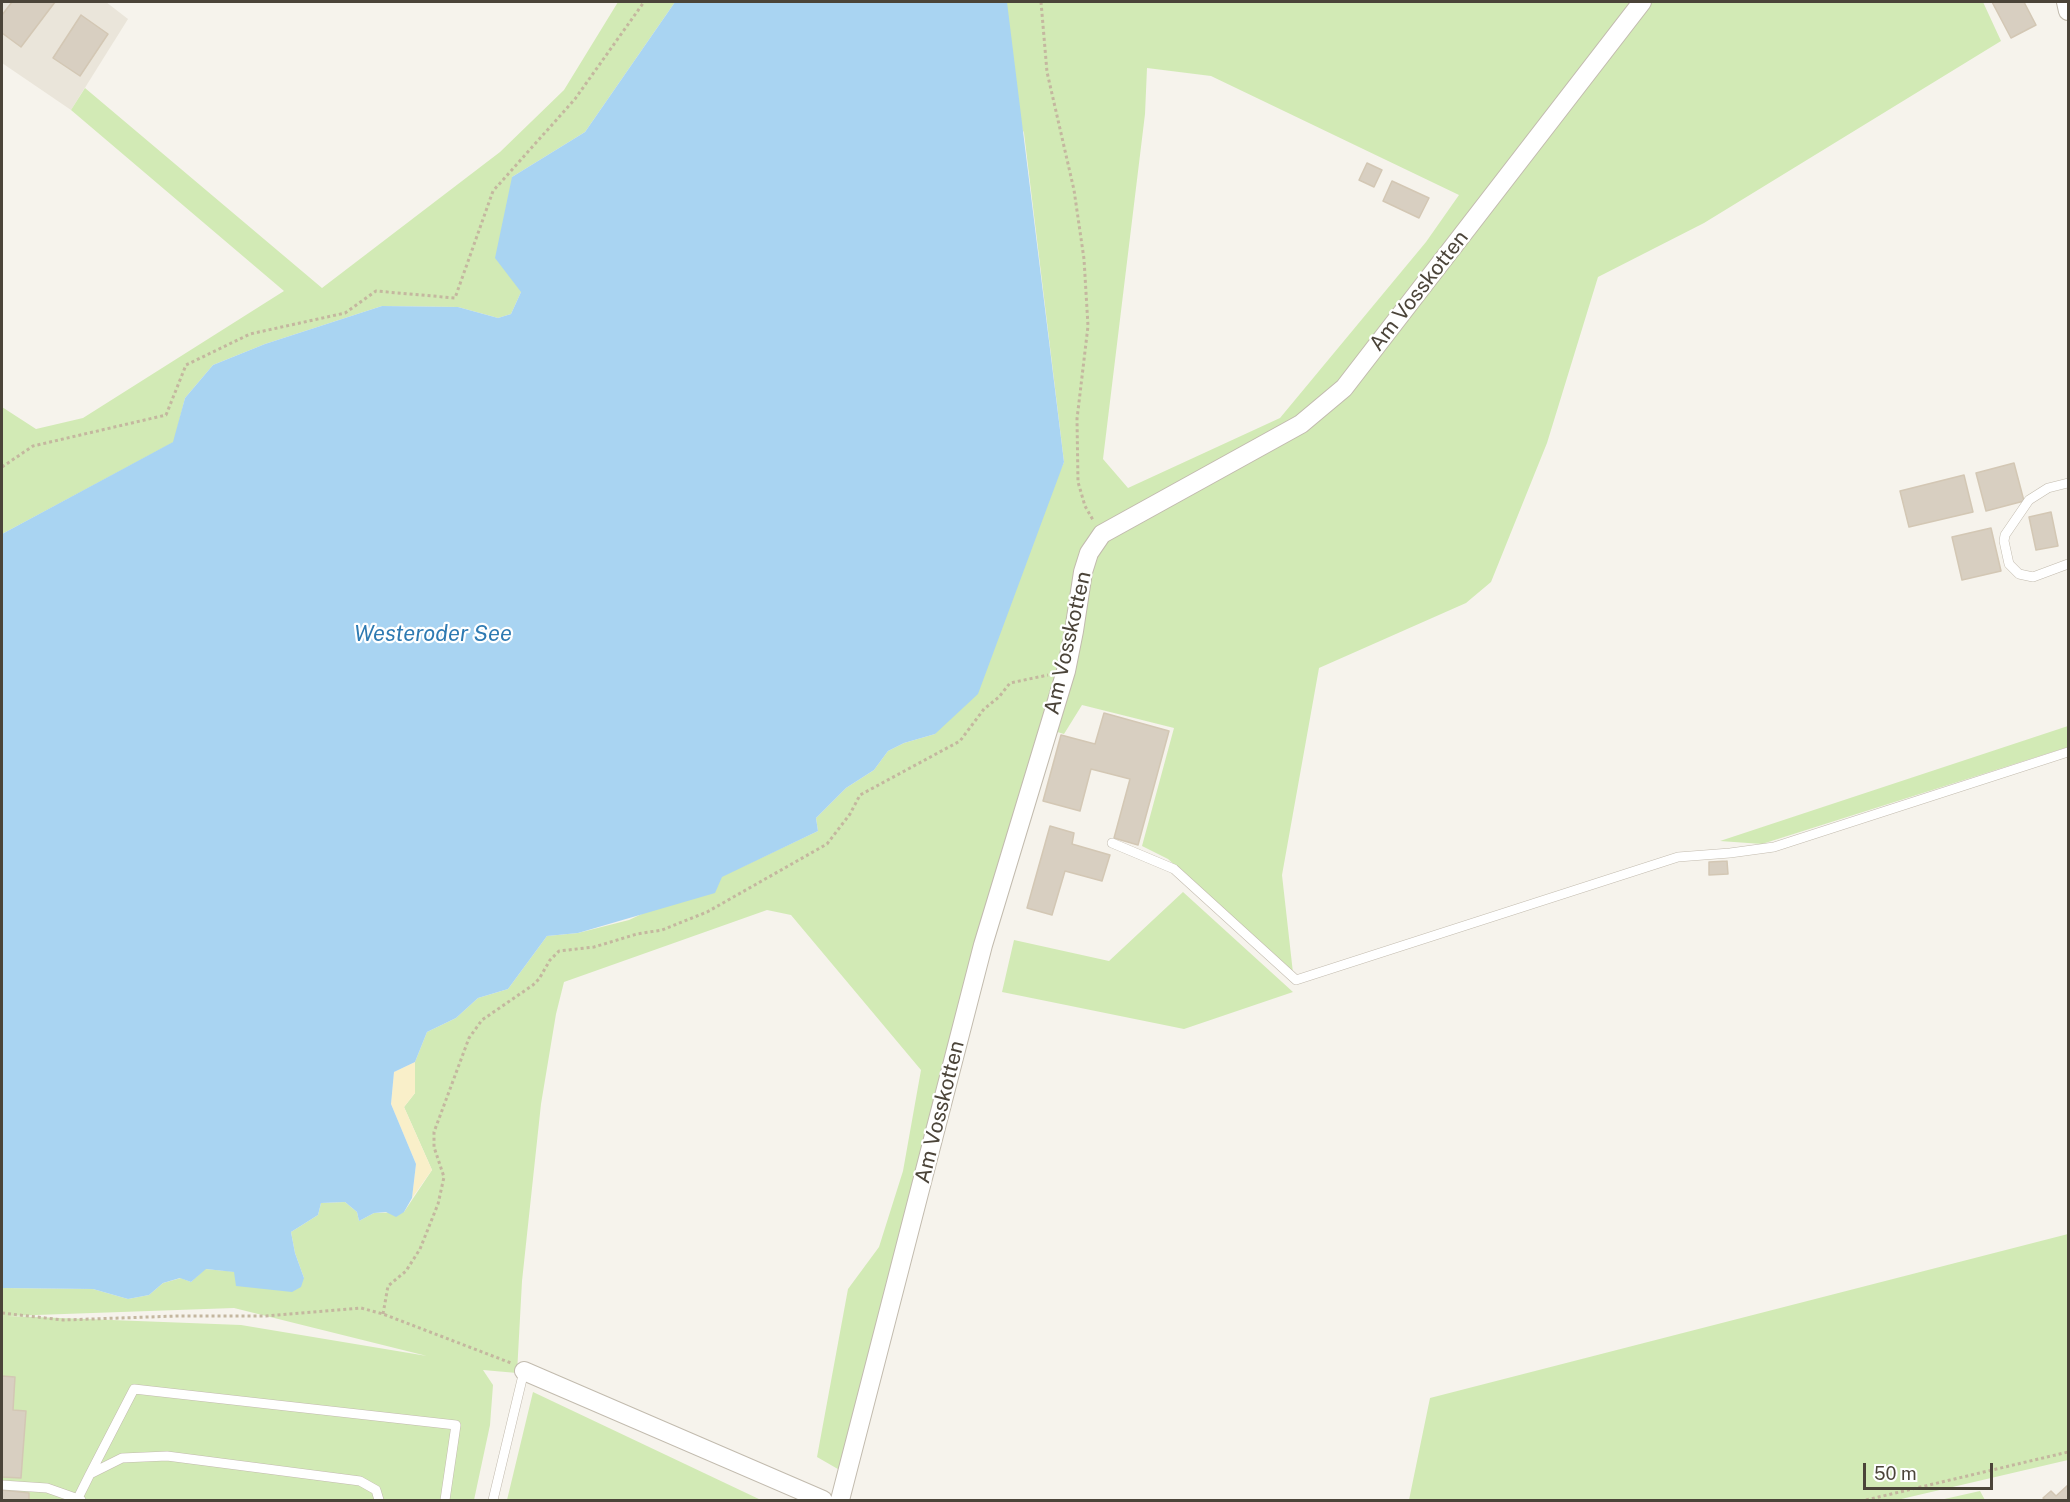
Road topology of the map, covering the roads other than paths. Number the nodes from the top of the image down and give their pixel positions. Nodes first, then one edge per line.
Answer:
1 (1642, 2) edge
2 (2066, 2) edge
3 (2068, 11) edge
4 (2068, 483) edge
5 (2068, 564) edge
6 (2068, 752) edge
7 (1112, 843) dead end
8 (524, 1371) joint
9 (90, 1474) junction
10 (2, 1485) edge
11 (79, 1500) edge
12 (379, 1500) edge
13 (445, 1500) edge
14 (493, 1500) edge
15 (823, 1500) edge
16 (840, 1500) edge

1 - 16 street, Am Vosskotten
2 - 3 street
4 - 5 lane
6 - 7 lane
8 - 14 lane
8 - 15 street
9 - 11 lane
9 - 12 lane
9 - 13 lane
10 - 11 lane

